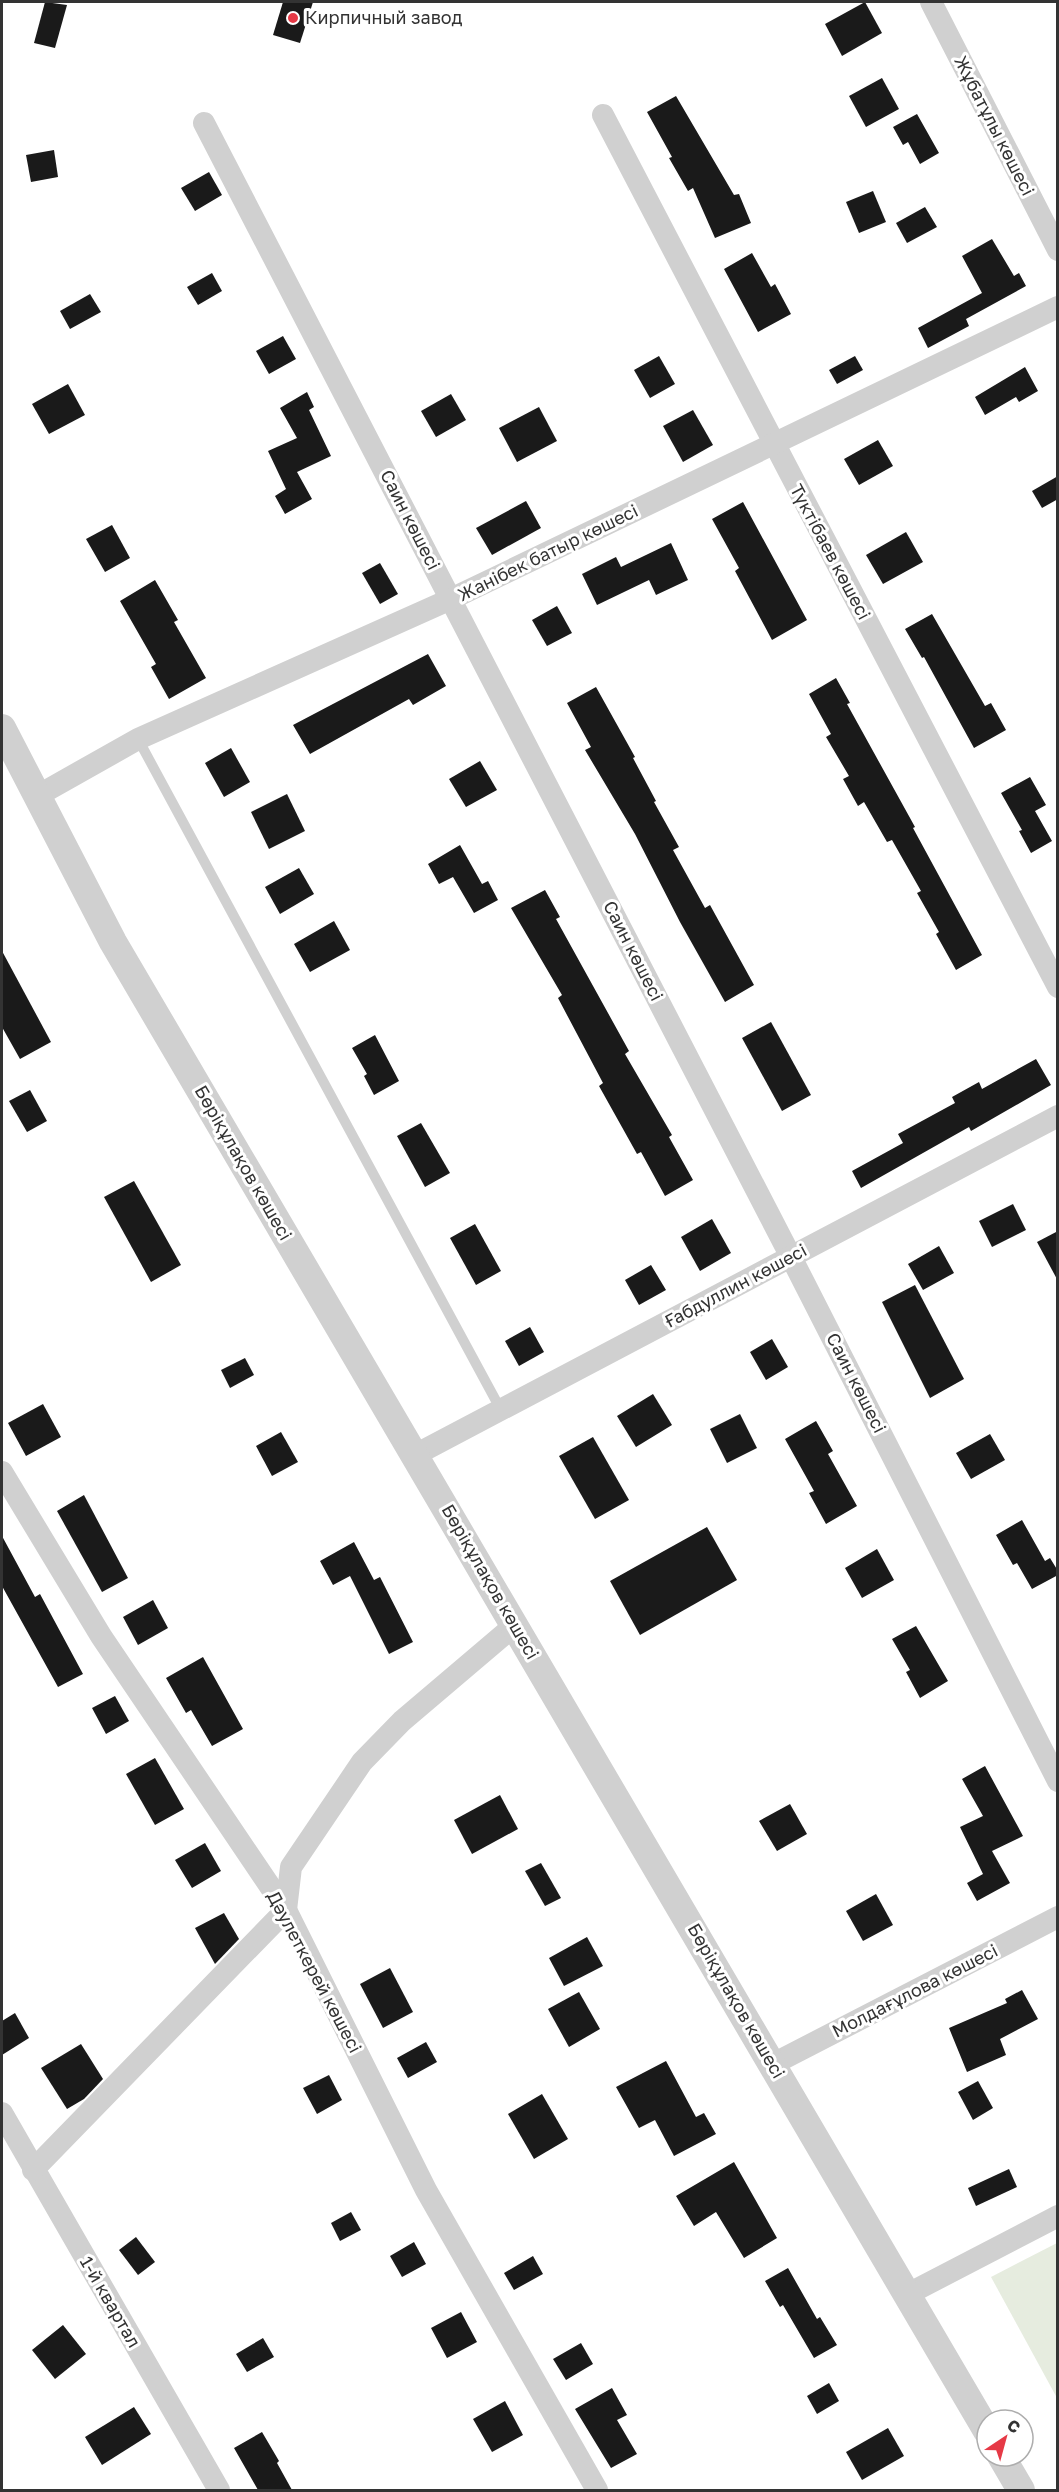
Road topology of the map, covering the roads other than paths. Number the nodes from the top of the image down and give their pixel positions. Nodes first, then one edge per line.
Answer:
1 (931, 2) edge
2 (603, 115) dead end
3 (204, 123) dead end
4 (1058, 250) edge
5 (1058, 307) edge
6 (773, 444) junction
7 (451, 599) junction
8 (2, 728) edge
9 (138, 739) junction
10 (37, 796) junction
11 (1058, 987) edge
12 (1058, 1116) edge
13 (791, 1257) junction
14 (501, 1410) junction
15 (415, 1455) junction
16 (2, 1472) edge
17 (515, 1625) junction
18 (1058, 1781) edge
19 (286, 1910) junction
20 (1058, 1917) edge
21 (773, 2064) junction
22 (2, 2114) edge
23 (33, 2170) junction
24 (1058, 2216) edge
25 (908, 2294) junction
26 (975, 2410) edge
27 (1008, 2468) edge
28 (219, 2490) edge
29 (597, 2490) edge
30 (1021, 2490) edge

1 - 4 street, Жұбатұлы көшесі
2 - 6 street, Түктібаев көшесі
3 - 7 street, Саин көшесі
5 - 6 street, Жанібек батыр көшесі
6 - 7 street, Жанібек батыр көшесі
6 - 11 street, Түктібаев көшесі
7 - 9 street, Жанібек батыр көшесі
7 - 13 street, Саин көшесі
8 - 10 street, Бөріқұлақов көшесі
9 - 10 street, Жанібек батыр көшесі
9 - 14 lane
10 - 15 street, Бөріқұлақов көшесі
12 - 13 street, Ғабдуллин көшесі
13 - 14 street, Ғабдуллин көшесі
13 - 18 street, Саин көшесі
14 - 15 street, Ғабдуллин көшесі
15 - 17 street, Бөріқұлақов көшесі
16 - 19 street, Дәулеткерей көшесі
17 - 19 street
17 - 21 street, Бөріқұлақов көшесі
19 - 23 street
19 - 29 street, Дәулеткерей көшесі
20 - 21 street, Молдағұлова көшесі
21 - 25 street, Бөріқұлақов көшесі
22 - 23 street, 1-й квартал
23 - 28 street, 1-й квартал
24 - 25 street
25 - 26 street, Бөріқұлақов көшесі
27 - 30 street

